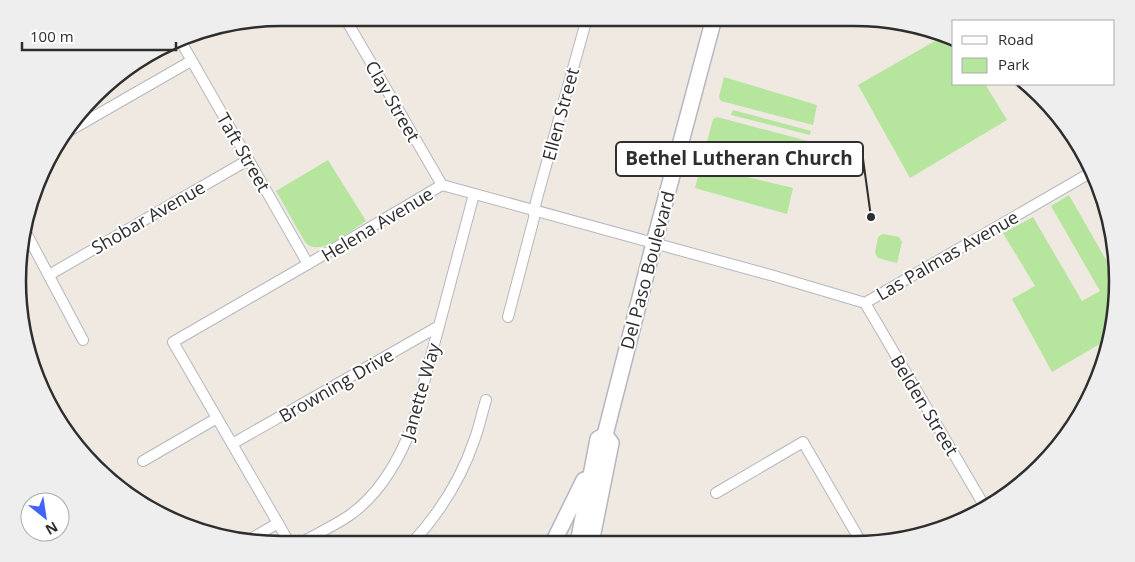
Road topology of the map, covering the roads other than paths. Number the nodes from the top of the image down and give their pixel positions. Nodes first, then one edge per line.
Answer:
1 (350, 26) edge
2 (584, 26) edge
3 (712, 26) edge
4 (183, 46) edge
5 (191, 61) junction
6 (80, 125) edge
7 (248, 160) junction
8 (1085, 175) edge
9 (442, 185) junction
10 (474, 194) junction
11 (534, 211) junction
12 (30, 239) edge
13 (654, 243) junction
14 (308, 264) junction
15 (49, 275) junction
16 (865, 303) junction
17 (508, 317) dead end
18 (439, 326) junction
19 (83, 340) dead end
20 (486, 400) dead end
21 (217, 418) junction
22 (605, 435) junction
23 (232, 444) junction
24 (594, 458) junction
25 (143, 461) dead end
26 (716, 493) dead end
27 (982, 502) edge
28 (278, 523) junction
29 (258, 535) edge
30 (285, 536) edge
31 (313, 536) edge
32 (417, 536) edge
33 (556, 536) edge
34 (579, 536) edge
35 (592, 536) edge
36 (857, 536) edge

1 - 9 street, Clay Street
2 - 11 street, Ellen Street
3 - 13 main road, Del Paso Boulevard
4 - 5 street, Taft Street
5 - 6 street
5 - 7 street, Taft Street
7 - 14 street, Taft Street
7 - 15 street, Shobar Avenue
8 - 16 street, Las Palmas Avenue
9 - 10 street, Helena Avenue
9 - 14 street, Helena Avenue
10 - 11 street, Helena Avenue
10 - 18 street, Janette Way
11 - 13 street, Helena Avenue
11 - 17 street, Ellen Street
12 - 15 street
13 - 16 street, Las Palmas Avenue
13 - 22 main road, Del Paso Boulevard
14 - 21 street, Helena Avenue
15 - 19 street
16 - 27 street, Belden Street
18 - 23 street, Browning Drive
18 - 31 street, Janette Way
20 - 32 street
21 - 23 street
21 - 25 street
22 - 24 main road
22 - 35 main road
23 - 28 street
24 - 33 main road
24 - 34 main road
26 - 36 street
28 - 29 street
28 - 30 street

